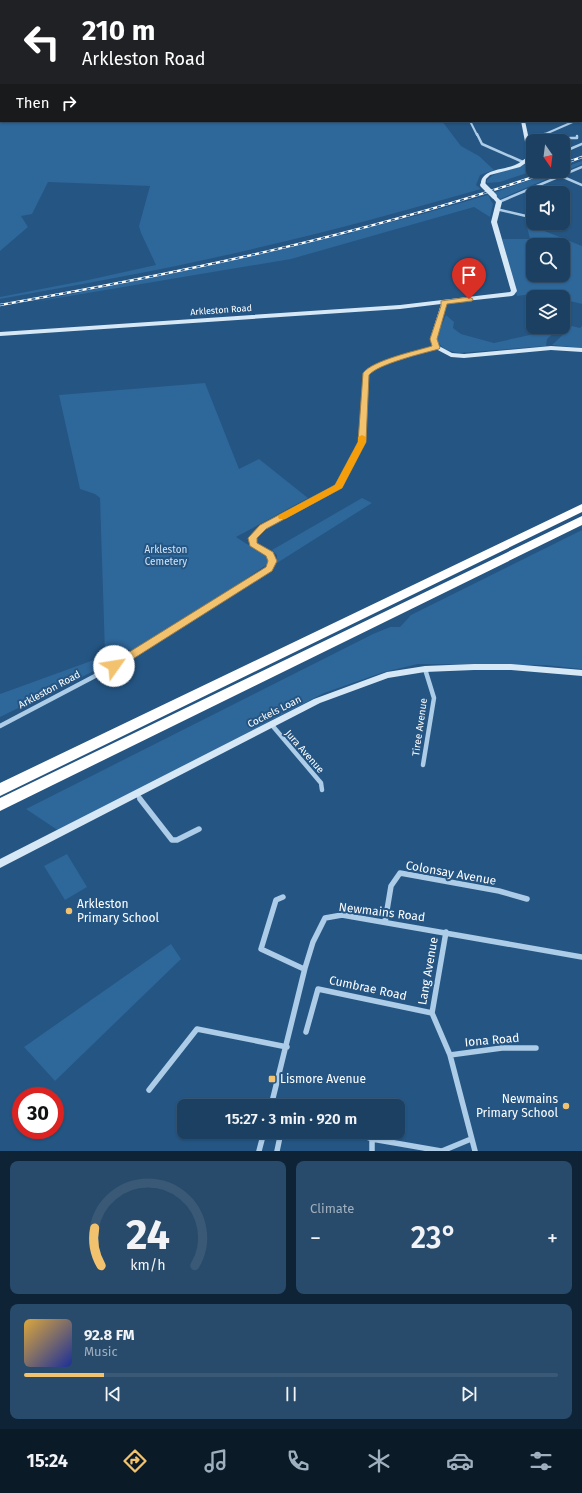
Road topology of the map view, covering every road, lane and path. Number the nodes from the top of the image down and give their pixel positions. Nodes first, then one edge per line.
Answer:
1 (471, 122) edge
2 (523, 122) edge
3 (573, 122) edge
4 (526, 134) edge
5 (544, 134) edge
6 (570, 138) dead end
7 (582, 140) edge
8 (582, 144) edge
9 (570, 149) edge
10 (526, 156) edge
11 (526, 160) edge
12 (582, 167) edge
13 (570, 172) edge
14 (557, 178) edge
15 (566, 178) edge
16 (582, 185) edge
17 (539, 186) edge
18 (526, 191) edge
19 (499, 202) junction
20 (496, 209) junction
21 (526, 216) edge
22 (444, 302) junction
23 (0, 334) edge
24 (436, 348) junction
25 (582, 350) edge
26 (582, 508) edge
27 (582, 520) edge
28 (425, 669) junction
29 (582, 673) edge
30 (271, 724) junction
31 (0, 726) edge
32 (423, 765) dead end
33 (0, 790) edge
34 (322, 790) dead end
35 (137, 794) junction
36 (0, 805) edge
37 (199, 829) dead end
38 (0, 864) edge
39 (283, 897) dead end
40 (527, 899) dead end
41 (385, 922) junction
42 (446, 932) junction
43 (582, 957) edge
44 (304, 969) junction
45 (432, 1013) junction
46 (306, 1032) dead end
47 (287, 1047) junction
48 (536, 1048) dead end
49 (450, 1055) junction
50 (149, 1090) dead end
51 (273, 1099) edge
52 (262, 1139) edge
53 (280, 1139) edge
54 (372, 1139) joint
55 (471, 1139) junction
56 (259, 1151) edge
57 (277, 1151) edge
58 (372, 1151) edge
59 (441, 1151) edge
60 (474, 1151) edge

1 - 10 street
2 - 4 street
3 - 5 street
6 - 7 street
8 - 9 street
11 - 19 street, bridge
12 - 13 street
14 - 17 street
15 - 16 street
18 - 19 street
19 - 20 street, Arkleston Road
20 - 21 street
20 - 22 street, Arkleston Road
22 - 23 street, Arkleston Road
22 - 24 street
24 - 25 street
24 - 31 street, Arkleston Road
26 - 33 highway
27 - 36 highway
28 - 29 street, Cockels Loan
28 - 30 street, Cockels Loan
28 - 32 street, Tiree Avenue
30 - 34 street, Jura Avenue
30 - 35 street, Cockels Loan
35 - 37 street
35 - 38 street, Cockels Loan
39 - 44 street
40 - 41 street, Colonsay Avenue
41 - 42 street, Newmains Road
41 - 44 street, Newmains Road
42 - 43 street, Newmains Road
42 - 45 street, Lang Avenue
44 - 47 street, Newmains Road
45 - 46 street, Cumbrae Road
45 - 49 street, Lang Avenue
47 - 50 street
47 - 51 street, Newmains Road
48 - 49 street, Iona Road
49 - 55 street, Lang Avenue
52 - 56 street
53 - 57 street
54 - 58 street
54 - 59 street
55 - 59 street
55 - 60 street, Lang Avenue

